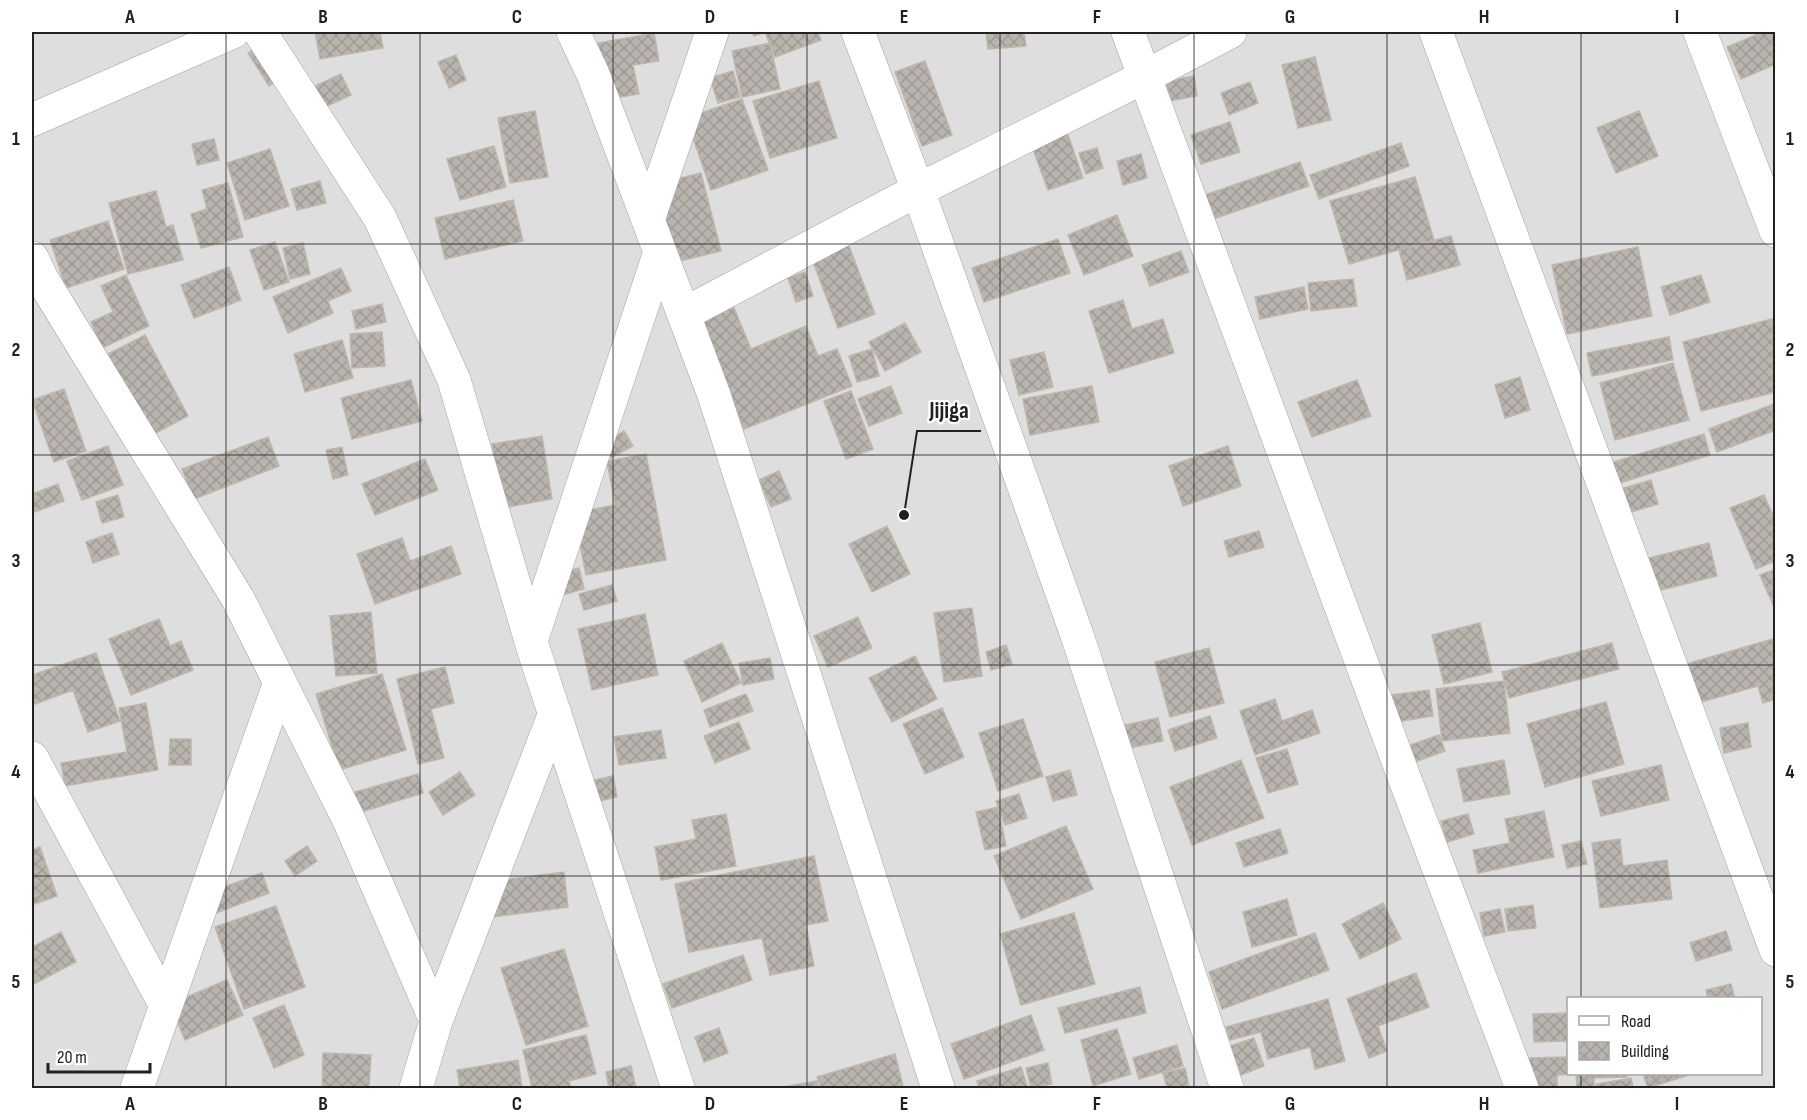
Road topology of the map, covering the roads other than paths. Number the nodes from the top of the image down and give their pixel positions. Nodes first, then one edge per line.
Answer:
1 (233, 32) edge
2 (260, 32) edge
3 (573, 32) edge
4 (712, 32) edge
5 (858, 32) edge
6 (1128, 32) edge
7 (1230, 32) edge
8 (1436, 32) edge
9 (1700, 32) edge
10 (1146, 76) junction
11 (32, 120) edge
12 (918, 190) junction
13 (648, 220) junction
14 (1776, 231) edge
15 (660, 252) junction
16 (32, 258) edge
17 (684, 314) junction
18 (531, 641) junction
19 (280, 682) junction
20 (555, 713) junction
21 (32, 758) edge
22 (1776, 950) edge
23 (166, 1006) junction
24 (436, 1020) junction
25 (137, 1089) edge
26 (416, 1089) edge
27 (678, 1089) edge
28 (938, 1089) edge
29 (1227, 1089) edge
30 (1522, 1089) edge

1 - 11 street
2 - 18 street
3 - 13 street
4 - 13 street
5 - 12 street
6 - 10 street
7 - 10 street
8 - 22 street
9 - 14 street
10 - 12 street
10 - 30 street
12 - 17 street
12 - 29 street
13 - 15 street
15 - 17 street
15 - 18 street
16 - 19 street
17 - 28 street
18 - 20 street
19 - 23 street
19 - 24 street
20 - 24 street
20 - 27 street
21 - 23 street
23 - 25 street
24 - 26 street

